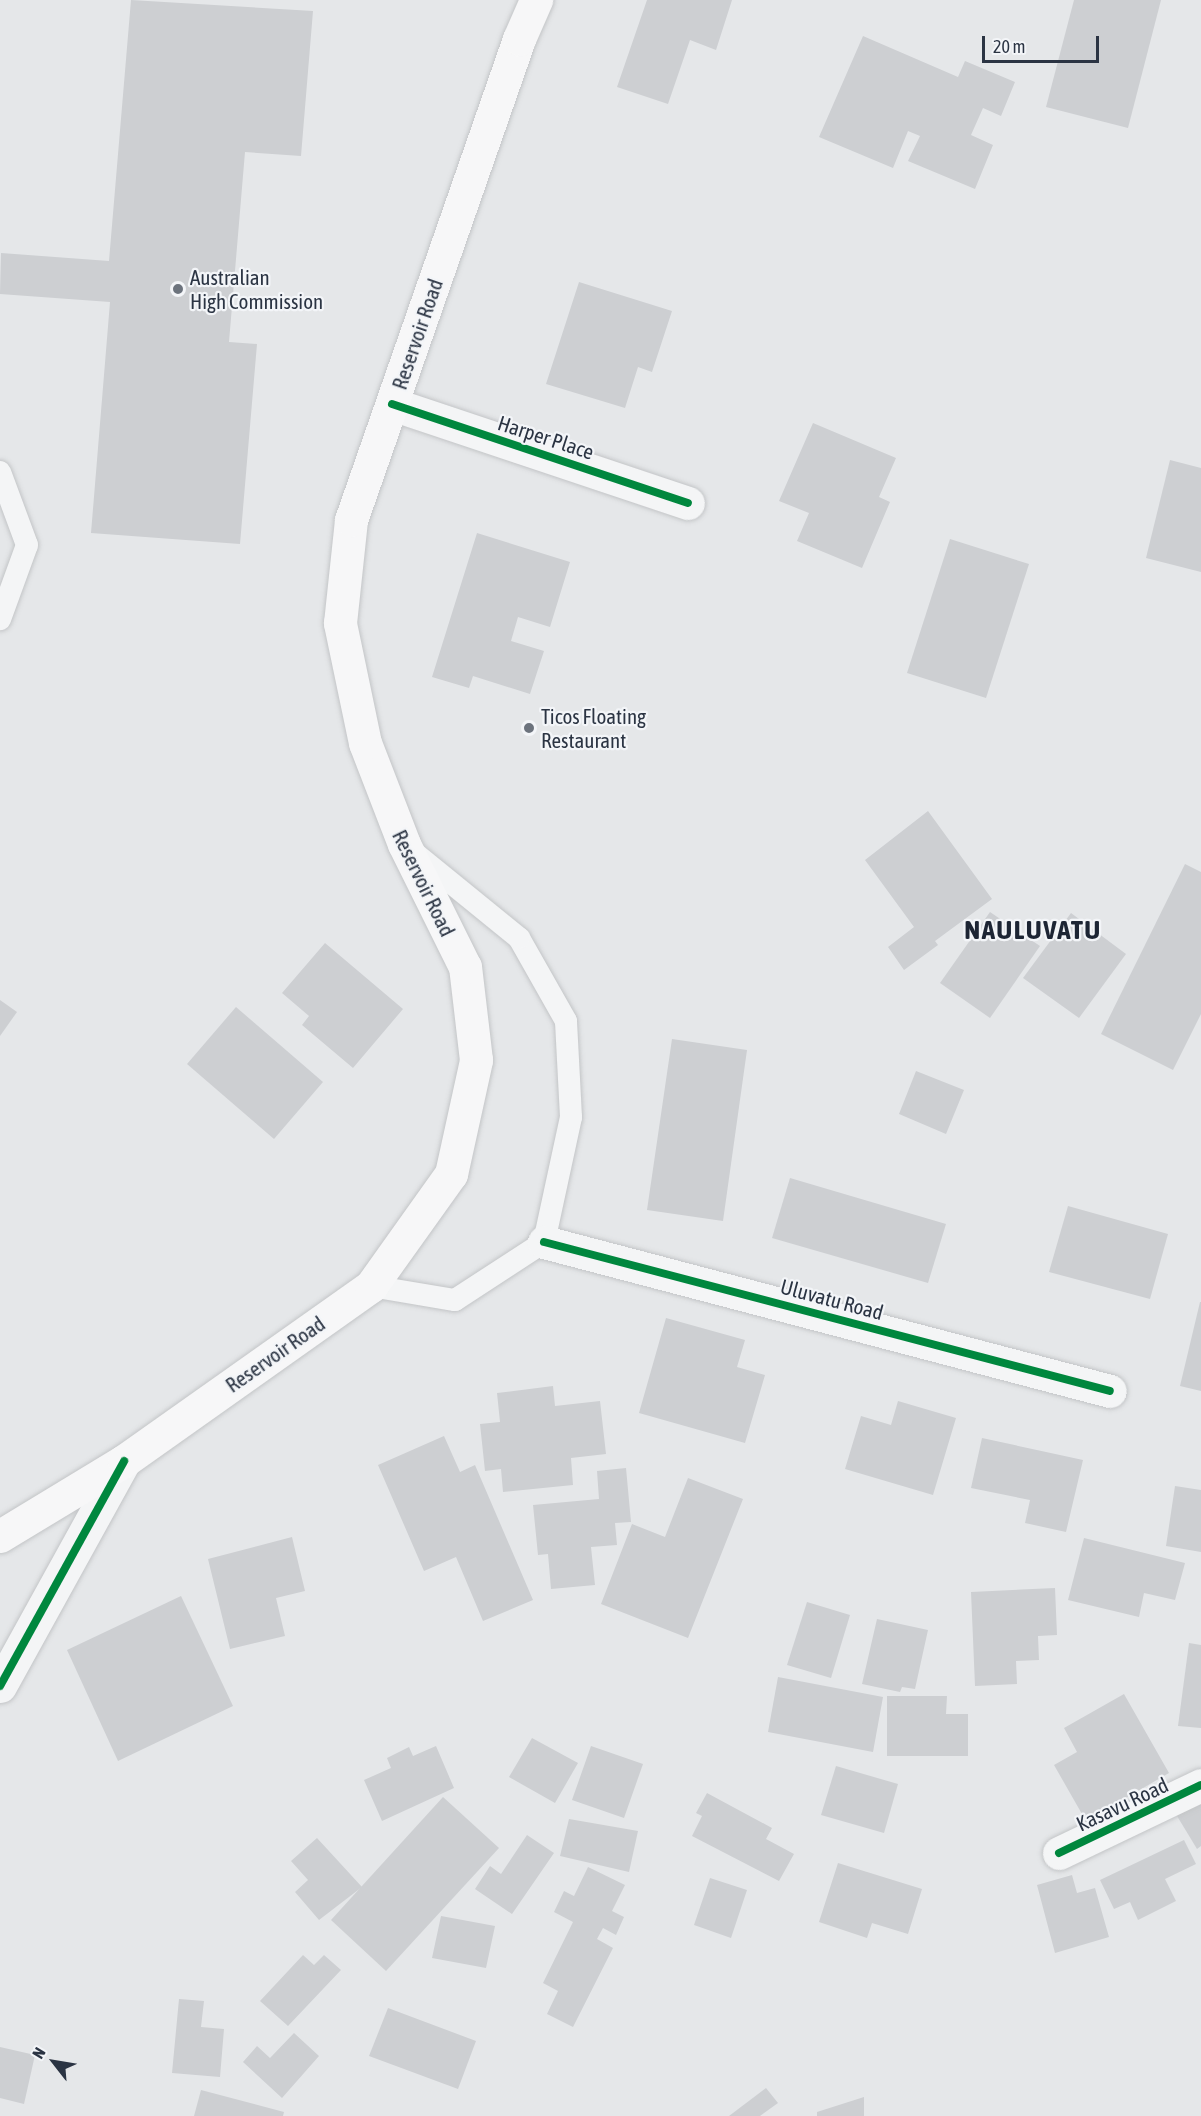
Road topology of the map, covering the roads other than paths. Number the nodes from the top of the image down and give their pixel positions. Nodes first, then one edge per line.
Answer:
1 (522, 0) edge
2 (536, 0) edge
3 (519, 39) junction
4 (392, 404) junction
5 (0, 472) edge
6 (688, 503) dead end
7 (0, 619) edge
8 (404, 844) junction
9 (544, 1242) junction
10 (371, 1286) junction
11 (1110, 1391) dead end
12 (124, 1461) junction
13 (0, 1536) edge
14 (0, 1686) edge
15 (1201, 1785) edge
16 (1059, 1854) dead end

1 - 3 highway, Reservoir Road
2 - 3 highway, Reservoir Road
3 - 4 highway, Reservoir Road
4 - 6 street, Harper Place
4 - 8 highway, Reservoir Road
5 - 7 lane
8 - 9 lane
8 - 10 highway, Reservoir Road
9 - 10 lane
9 - 11 street, Uluvatu Road
10 - 12 highway, Reservoir Road
12 - 13 highway, Reservoir Road
12 - 14 street
15 - 16 street, Kasavu Road

